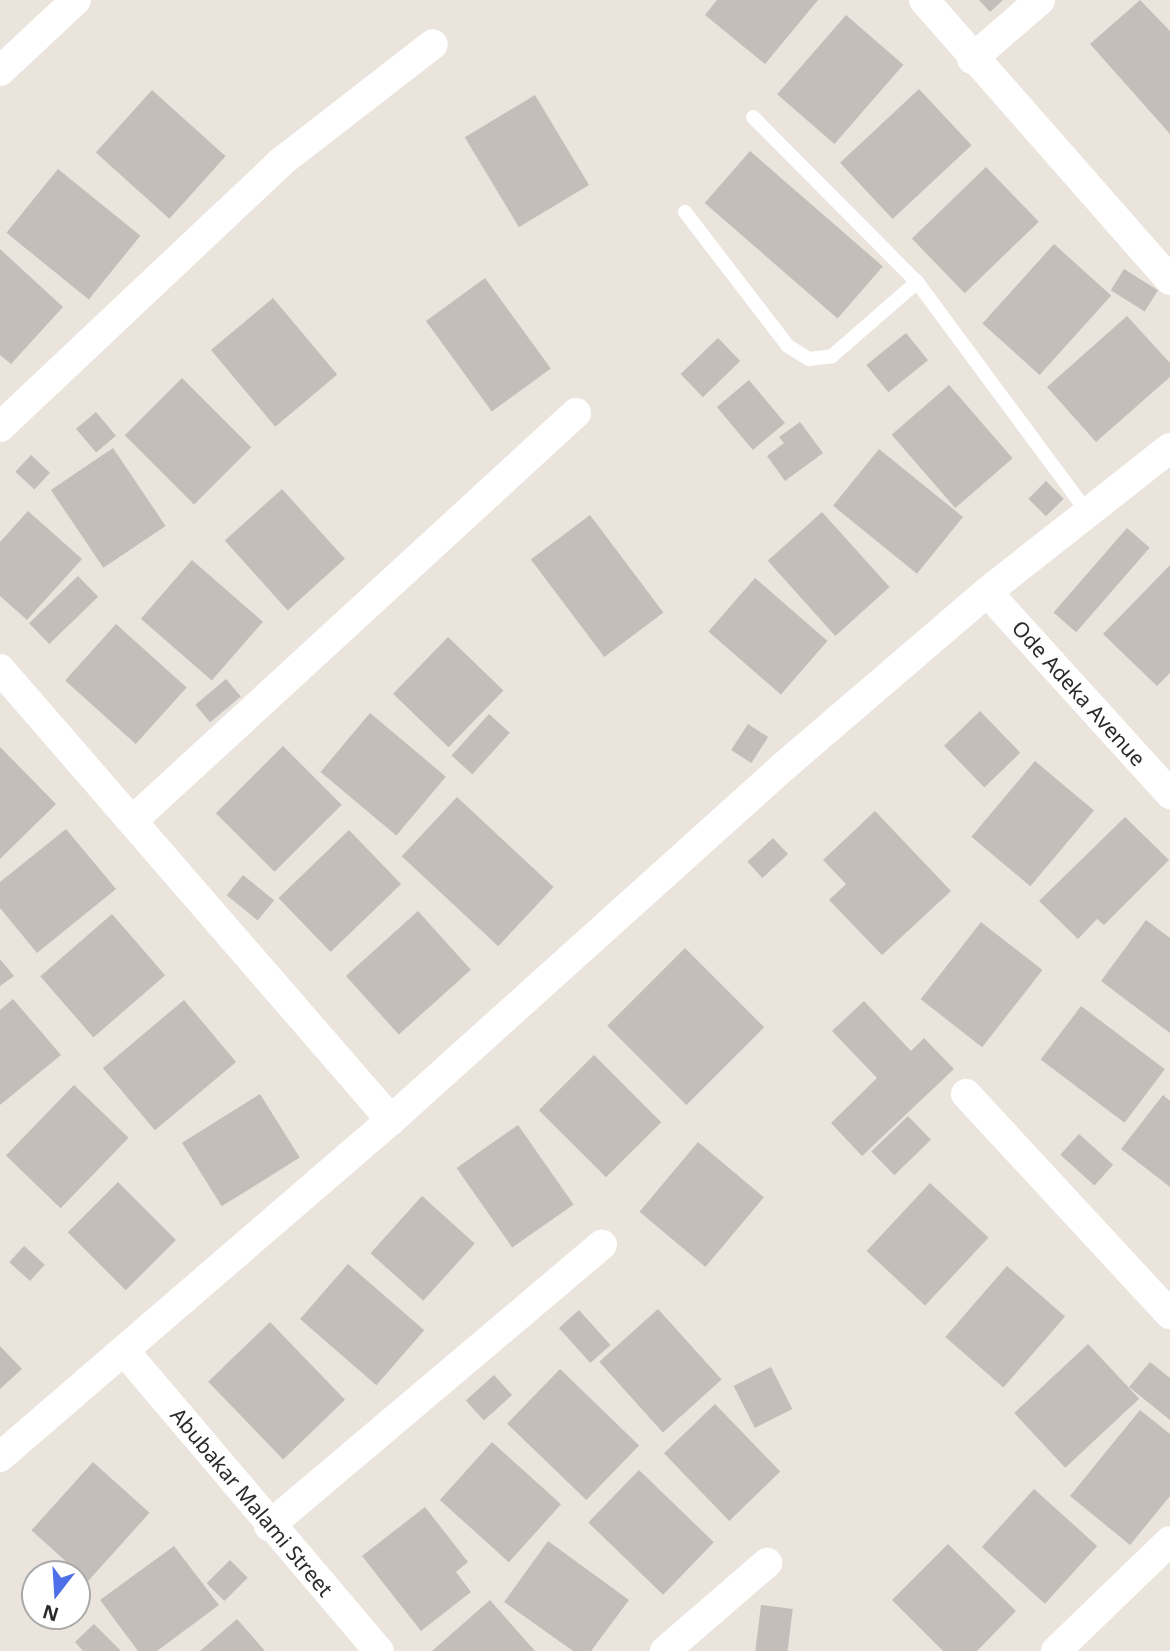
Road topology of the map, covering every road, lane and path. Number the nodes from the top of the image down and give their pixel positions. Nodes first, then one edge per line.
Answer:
1 (76, 0) edge
2 (924, 0) edge
3 (1040, 0) edge
4 (433, 44) dead end
5 (972, 59) junction
6 (0, 71) edge
7 (753, 117) dead end
8 (685, 212) dead end
9 (1170, 279) edge
10 (917, 282) junction
11 (576, 413) dead end
12 (0, 426) edge
13 (1170, 448) edge
14 (1088, 513) junction
15 (987, 592) junction
16 (0, 669) edge
17 (1170, 794) edge
18 (132, 821) junction
19 (966, 1094) dead end
20 (391, 1120) junction
21 (602, 1245) dead end
22 (1170, 1314) edge
23 (126, 1353) junction
24 (0, 1457) edge
25 (269, 1526) junction
26 (1170, 1541) edge
27 (767, 1563) dead end
28 (379, 1651) edge
29 (665, 1651) edge
30 (1056, 1651) edge

1 - 6 street
2 - 5 street
3 - 5 street
4 - 12 street
5 - 9 street
7 - 10 lane
8 - 10 lane
10 - 14 lane
11 - 18 street
13 - 14 street
14 - 15 street
15 - 17 street, Ode Adeka Avenue
15 - 20 street
16 - 18 street
18 - 20 street
19 - 22 street
20 - 23 street
21 - 25 street
23 - 24 street
23 - 25 street, Abubakar Malami Street
25 - 28 street, Abubakar Malami Street
26 - 30 street
27 - 29 street

